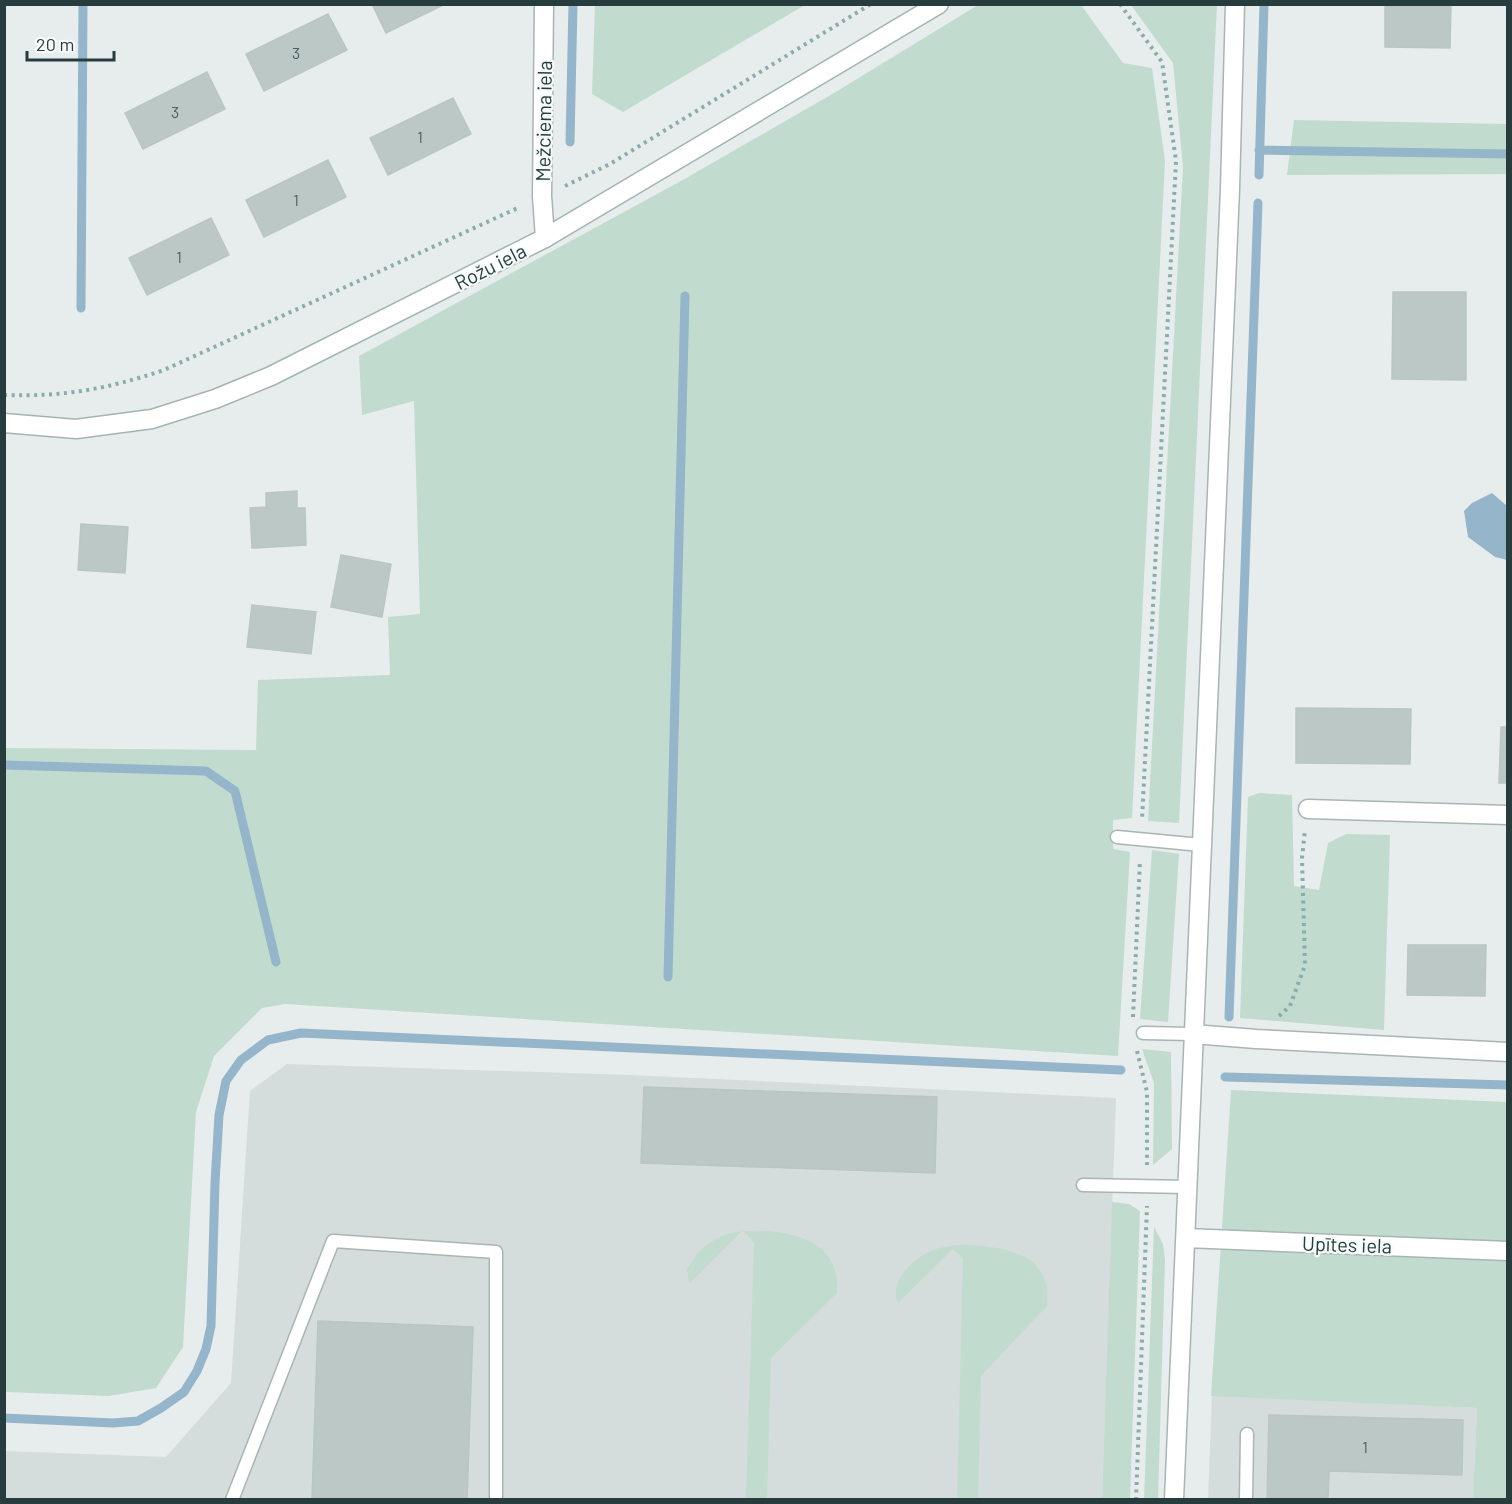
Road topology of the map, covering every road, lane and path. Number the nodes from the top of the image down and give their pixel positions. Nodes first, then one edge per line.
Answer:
1 (544, 4) edge
2 (871, 4) edge
3 (939, 4) edge
4 (1120, 4) edge
5 (1235, 4) edge
6 (542, 196) junction
7 (544, 238) junction
8 (4, 395) edge
9 (4, 423) edge
10 (1308, 809) joint
11 (1508, 815) edge
12 (1117, 837) dead end
13 (1141, 838) junction
14 (1201, 845) junction
15 (1138, 1030) joint
16 (1193, 1034) junction
17 (1256, 1039) junction
18 (1137, 1050) dead end
19 (1508, 1052) edge
20 (1083, 1185) dead end
21 (1147, 1186) junction
22 (1187, 1187) junction
23 (1186, 1238) junction
24 (1508, 1251) edge
25 (1247, 1434) dead end
26 (232, 1500) edge
27 (496, 1500) edge
28 (1136, 1500) edge
29 (1174, 1500) edge
30 (1246, 1500) edge

1 - 6 street, Mežciema iela
2 - 6 path
3 - 7 street, Rožu iela
4 - 13 path
5 - 14 street
6 - 7 street, Mežciema iela
6 - 8 path
7 - 9 street, Rožu iela
10 - 11 street
10 - 17 path
12 - 13 lane
13 - 14 lane
13 - 15 path
14 - 16 street
15 - 16 lane
16 - 17 street
16 - 22 street
17 - 19 street
18 - 21 path
20 - 21 lane
21 - 22 lane
21 - 28 path
22 - 23 street
23 - 24 street, Upītes iela
23 - 29 street
25 - 30 lane
26 - 27 lane

